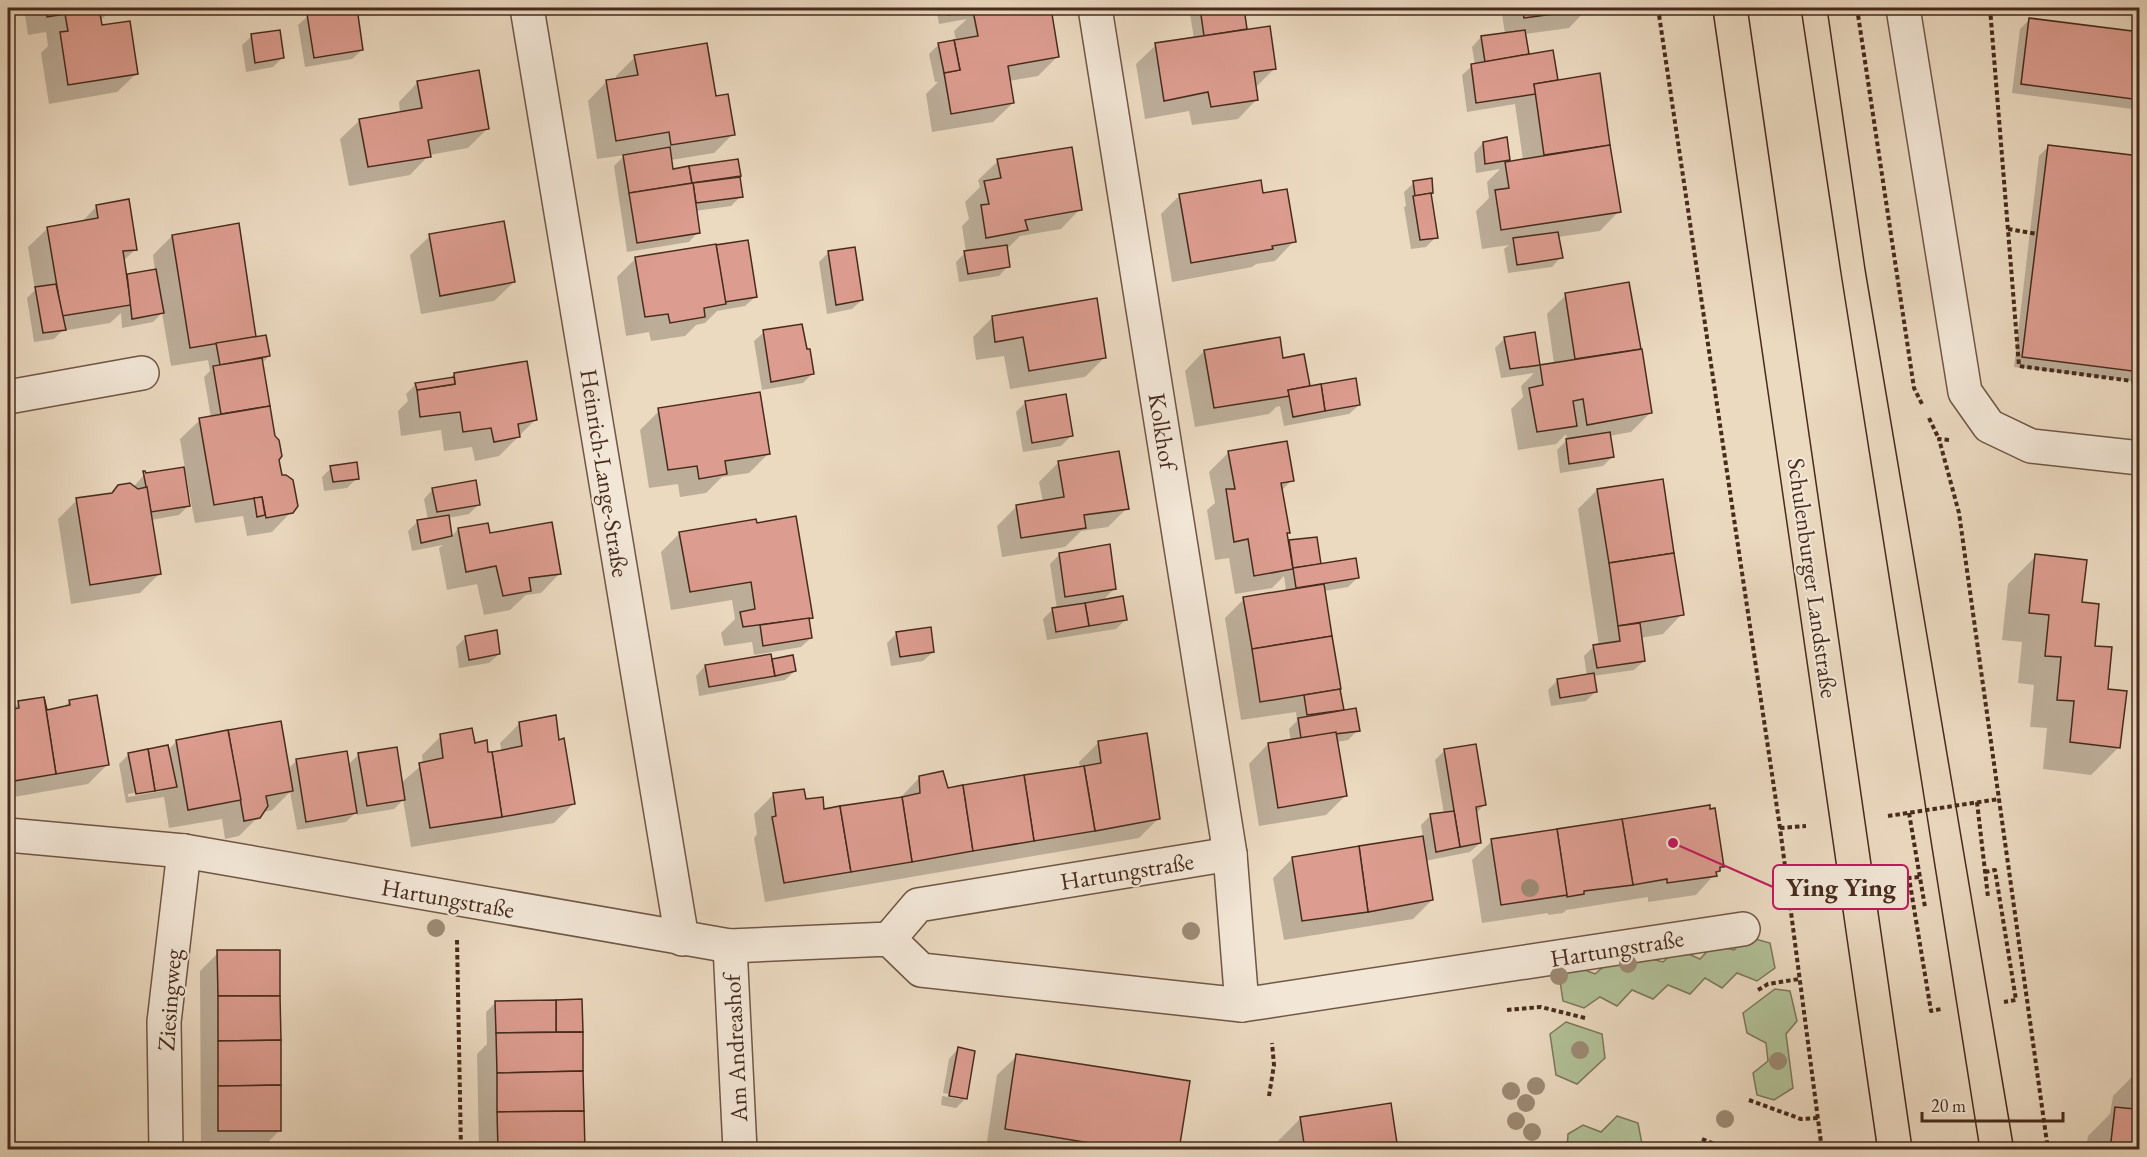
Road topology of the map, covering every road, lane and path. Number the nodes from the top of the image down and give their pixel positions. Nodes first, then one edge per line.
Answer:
1 (527, 8) edge
2 (1095, 8) edge
3 (1658, 8) edge
4 (1730, 8) edge
5 (1857, 8) edge
6 (1903, 8) edge
7 (1990, 8) edge
8 (2008, 229) junction
9 (2037, 234) dead end
10 (142, 374) dead end
11 (2139, 382) edge
12 (8, 397) edge
13 (1939, 439) junction
14 (1951, 440) dead end
15 (2139, 458) edge
16 (1977, 802) dead end
17 (1909, 813) dead end
18 (8, 835) edge
19 (184, 851) junction
20 (1230, 854) junction
21 (1985, 872) junction
22 (1919, 877) junction
23 (1988, 897) dead end
24 (457, 900) junction
25 (1925, 907) dead end
26 (1743, 928) dead end
27 (682, 939) junction
28 (889, 939) junction
29 (730, 946) junction
30 (1799, 980) junction
31 (1758, 990) dead end
32 (2004, 1002) dead end
33 (1242, 1005) junction
34 (1941, 1009) dead end
35 (1506, 1010) dead end
36 (1586, 1018) dead end
37 (1272, 1043) dead end
38 (1269, 1095) dead end
39 (1749, 1100) dead end
40 (1819, 1118) junction
41 (1702, 1138) dead end
42 (166, 1149) edge
43 (460, 1149) edge
44 (740, 1149) edge
45 (1730, 1149) edge
46 (1822, 1149) edge
47 (1895, 1149) edge
48 (2048, 1149) edge

1 - 27 street, Heinrich-Lange-Straße
2 - 20 street, Kolkhof
3 - 30 path
4 - 47 main road, Schulenburger Landstraße
5 - 13 path
6 - 15 street
7 - 8 path
8 - 9 path
8 - 11 path
10 - 12 street
13 - 14 path
13 - 48 path
16 - 21 path
17 - 22 path
18 - 19 street, Hartungstraße
19 - 24 street, Hartungstraße
19 - 42 street, Ziesingweg
20 - 28 street, Hartungstraße
20 - 33 street
21 - 23 path
21 - 32 path
22 - 25 path
22 - 34 path
24 - 27 street, Hartungstraße
24 - 43 path
26 - 33 street, Hartungstraße
27 - 29 street, Hartungstraße
28 - 29 street, Hartungstraße
28 - 33 street, Hartungstraße
29 - 44 street, Am Andreashof
30 - 31 path
30 - 40 path
35 - 36 path
37 - 38 path
39 - 40 path
40 - 46 path
41 - 45 path

